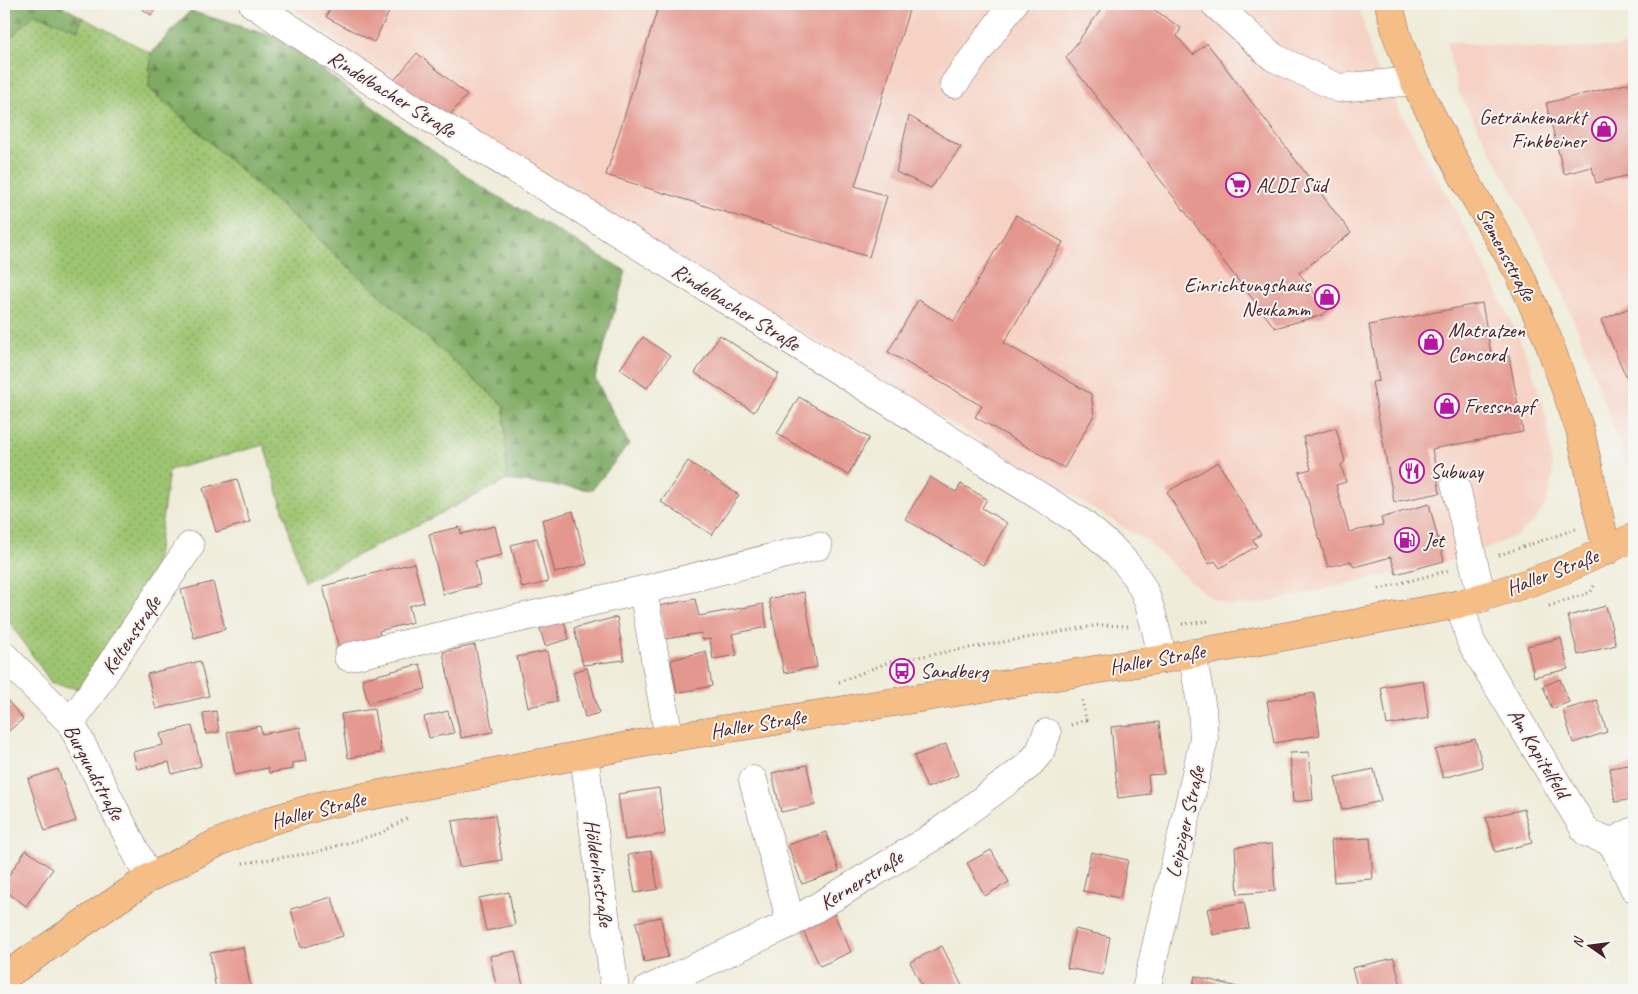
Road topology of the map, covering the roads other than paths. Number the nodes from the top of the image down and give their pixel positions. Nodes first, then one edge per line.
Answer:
1 (253, 4) edge
2 (1013, 4) edge
3 (1215, 4) edge
4 (1389, 4) edge
5 (1414, 81) junction
6 (954, 84) dead end
7 (1455, 483) dead end
8 (1634, 537) edge
9 (190, 546) dead end
10 (818, 546) dead end
11 (1607, 551) junction
12 (643, 590) junction
13 (1471, 601) junction
14 (1192, 653) junction
15 (4, 656) edge
16 (348, 656) dead end
17 (1163, 659) junction
18 (72, 723) junction
19 (1047, 733) dead end
20 (669, 738) junction
21 (584, 755) junction
22 (753, 780) dead end
23 (1623, 836) edge
24 (149, 878) junction
25 (1634, 888) edge
26 (791, 923) junction
27 (4, 977) edge
28 (615, 990) edge
29 (647, 990) edge
30 (1146, 990) edge

1 - 17 street, Rindelbacher Straße
2 - 6 street
3 - 5 street
4 - 5 main road, Siemensstraße
5 - 11 main road, Siemensstraße
7 - 13 street, Am Kapitelfeld
8 - 11 main road, Haller Straße
9 - 18 street, Keltenstraße
10 - 12 street
11 - 13 main road, Haller Straße
12 - 16 street
12 - 20 street
13 - 14 main road, Haller Straße
13 - 23 street, Am Kapitelfeld
14 - 17 main road, Haller Straße
14 - 30 street, Leipziger Straße
15 - 18 street, Burgundstraße
17 - 20 main road, Haller Straße
18 - 24 street, Burgundstraße
19 - 26 street, Kernerstraße
20 - 21 main road, Haller Straße
21 - 24 main road, Haller Straße
21 - 28 street, Hölderlinstraße
22 - 26 street
23 - 25 street, Am Kapitelfeld
24 - 27 main road, Haller Straße
26 - 29 street, Kernerstraße

